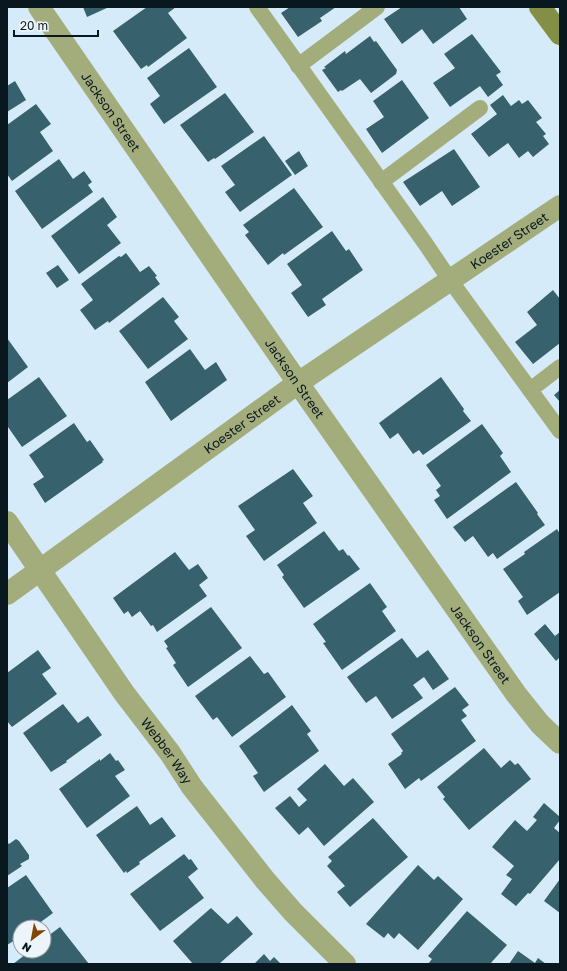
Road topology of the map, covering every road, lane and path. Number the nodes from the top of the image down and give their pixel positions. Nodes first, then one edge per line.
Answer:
1 (39, 7) edge
2 (257, 7) edge
3 (376, 7) edge
4 (540, 7) edge
5 (560, 34) edge
6 (298, 66) junction
7 (480, 108) dead end
8 (382, 182) junction
9 (560, 206) edge
10 (450, 280) junction
11 (560, 367) edge
12 (298, 383) junction
13 (530, 390) junction
14 (560, 431) edge
15 (7, 522) edge
16 (40, 570) junction
17 (7, 594) edge
18 (560, 743) edge
19 (345, 964) edge

1 - 12 street, Jackson Street
2 - 6 lane
3 - 6 lane
4 - 5 street
6 - 8 lane
7 - 8 lane
8 - 10 lane
9 - 10 street, Koester Street
10 - 12 street, Koester Street
10 - 13 lane
11 - 13 lane
12 - 16 street, Koester Street
12 - 18 street, Jackson Street
13 - 14 lane
15 - 16 street, Webber Way
16 - 17 street, Koester Street
16 - 19 street, Webber Way

